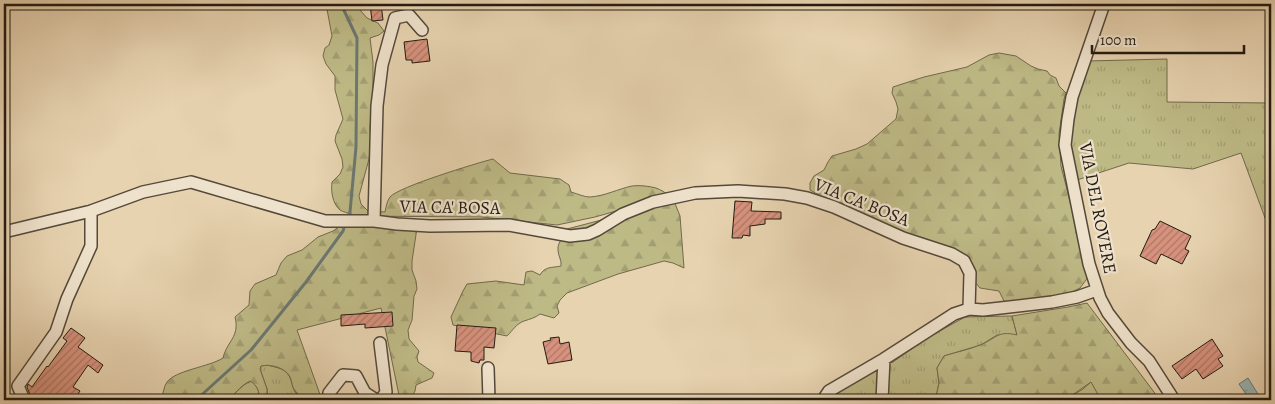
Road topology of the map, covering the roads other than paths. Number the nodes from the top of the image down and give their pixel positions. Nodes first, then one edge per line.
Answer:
1 (1104, 4) edge
2 (422, 30) dead end
3 (91, 211) junction
4 (374, 221) junction
5 (4, 232) edge
6 (1096, 290) junction
7 (970, 309) junction
8 (380, 343) dead end
9 (884, 359) junction
10 (488, 368) dead end
11 (24, 400) edge
12 (328, 400) edge
13 (376, 400) edge
14 (381, 400) edge
15 (489, 400) edge
16 (823, 400) edge
17 (882, 400) edge
18 (1174, 400) edge

1 - 6 street, VIA DEL ROVERE
2 - 4 street, VIA CA' BOSA
3 - 4 street, VIA CA' BOSA
3 - 5 street, VIA CA' BOSA
3 - 11 street
4 - 7 street, VIA CA' BOSA
6 - 7 street
6 - 18 street, VIA DEL ROVERE
7 - 9 street
8 - 14 street
9 - 16 street
9 - 17 street
10 - 15 street
12 - 13 street

